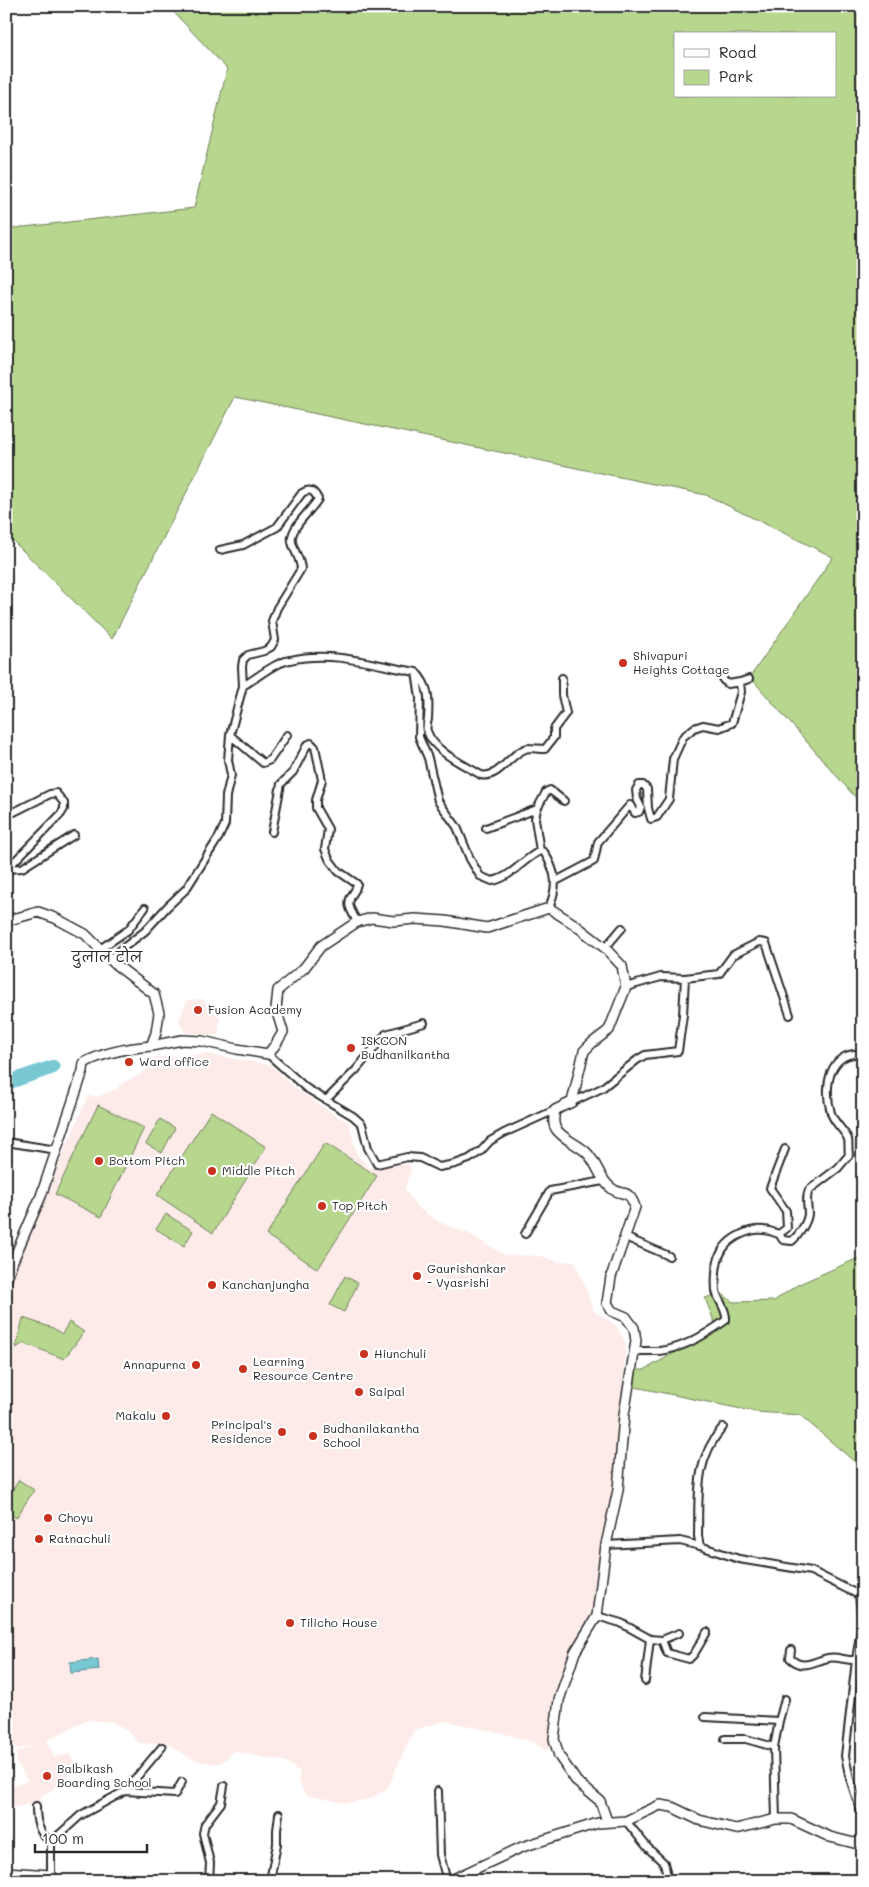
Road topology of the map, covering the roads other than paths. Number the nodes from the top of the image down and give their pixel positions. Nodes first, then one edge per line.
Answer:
1 (220, 550) dead end
2 (416, 672) junction
3 (723, 676) dead end
4 (562, 678) dead end
5 (749, 679) dead end
6 (740, 682) junction
7 (243, 686) junction
8 (287, 734) dead end
9 (230, 735) junction
10 (564, 801) dead end
11 (6, 804) edge
12 (537, 809) junction
13 (486, 828) dead end
14 (272, 832) dead end
15 (74, 835) dead end
16 (540, 851) junction
17 (7, 869) edge
18 (556, 881) junction
19 (145, 908) dead end
20 (549, 908) junction
21 (6, 921) edge
22 (358, 922) junction
23 (622, 928) dead end
24 (605, 948) junction
25 (100, 949) junction
26 (109, 959) junction
27 (685, 978) junction
28 (626, 987) junction
29 (790, 1015) dead end
30 (424, 1023) dead end
31 (151, 1046) junction
32 (268, 1054) junction
33 (863, 1054) edge
34 (326, 1100) junction
35 (572, 1102) junction
36 (555, 1110) junction
37 (6, 1142) edge
38 (785, 1149) dead end
39 (57, 1150) junction
40 (603, 1181) junction
41 (525, 1234) dead end
42 (779, 1234) junction
43 (625, 1237) junction
44 (669, 1256) dead end
45 (9, 1262) edge
46 (6, 1281) edge
47 (635, 1351) junction
48 (723, 1427) dead end
49 (606, 1545) junction
50 (700, 1546) junction
51 (861, 1594) edge
52 (597, 1616) junction
53 (707, 1632) dead end
54 (679, 1634) dead end
55 (650, 1639) junction
56 (662, 1640) junction
57 (791, 1650) dead end
58 (856, 1660) junction
59 (645, 1681) dead end
60 (785, 1699) dead end
61 (705, 1717) dead end
62 (779, 1721) junction
63 (725, 1739) dead end
64 (162, 1747) dead end
65 (774, 1747) junction
66 (182, 1782) dead end
67 (224, 1786) dead end
68 (125, 1791) junction
69 (438, 1791) dead end
70 (36, 1806) dead end
71 (279, 1814) dead end
72 (863, 1818) edge
73 (776, 1819) junction
74 (607, 1821) junction
75 (626, 1821) junction
76 (863, 1841) edge
77 (51, 1842) junction
78 (6, 1872) edge
79 (863, 1876) edge
80 (54, 1878) edge
81 (209, 1881) edge
82 (270, 1881) edge
83 (448, 1881) edge
84 (664, 1881) edge
85 (854, 1881) edge

1 - 7 street
2 - 4 street
2 - 7 street
2 - 16 street
3 - 6 street
5 - 6 street
6 - 18 street
7 - 9 street
8 - 9 street
9 - 26 street
10 - 12 street
11 - 17 street
12 - 13 street
12 - 16 street
14 - 22 street
15 - 17 street
16 - 18 street
18 - 20 street
19 - 25 street
20 - 22 street
20 - 24 street
21 - 25 street
22 - 32 street
23 - 24 street
24 - 28 street
25 - 26 street
26 - 31 street
27 - 28 street
27 - 29 street
27 - 35 street
28 - 35 street
30 - 34 street
31 - 32 street
31 - 39 street
32 - 34 street
33 - 42 street
34 - 36 street
35 - 36 street
36 - 40 street
37 - 39 street
38 - 42 street
39 - 45 street
40 - 41 street
40 - 43 street
42 - 47 street
43 - 44 street
43 - 47 street
45 - 46 street
47 - 49 street
48 - 50 street
49 - 50 street
49 - 52 street
50 - 51 street
51 - 58 street
52 - 55 street
52 - 74 street
53 - 56 street
54 - 56 street
55 - 56 street
55 - 59 street
57 - 58 street
58 - 72 street
60 - 62 street
61 - 62 street
62 - 65 street
63 - 65 street
64 - 68 street
65 - 73 street
66 - 68 street
67 - 81 street
68 - 77 street
69 - 83 street
70 - 77 street
71 - 82 street
73 - 75 street
73 - 76 street
74 - 75 street
74 - 83 street
75 - 84 street
77 - 80 street
78 - 80 street
79 - 85 street

